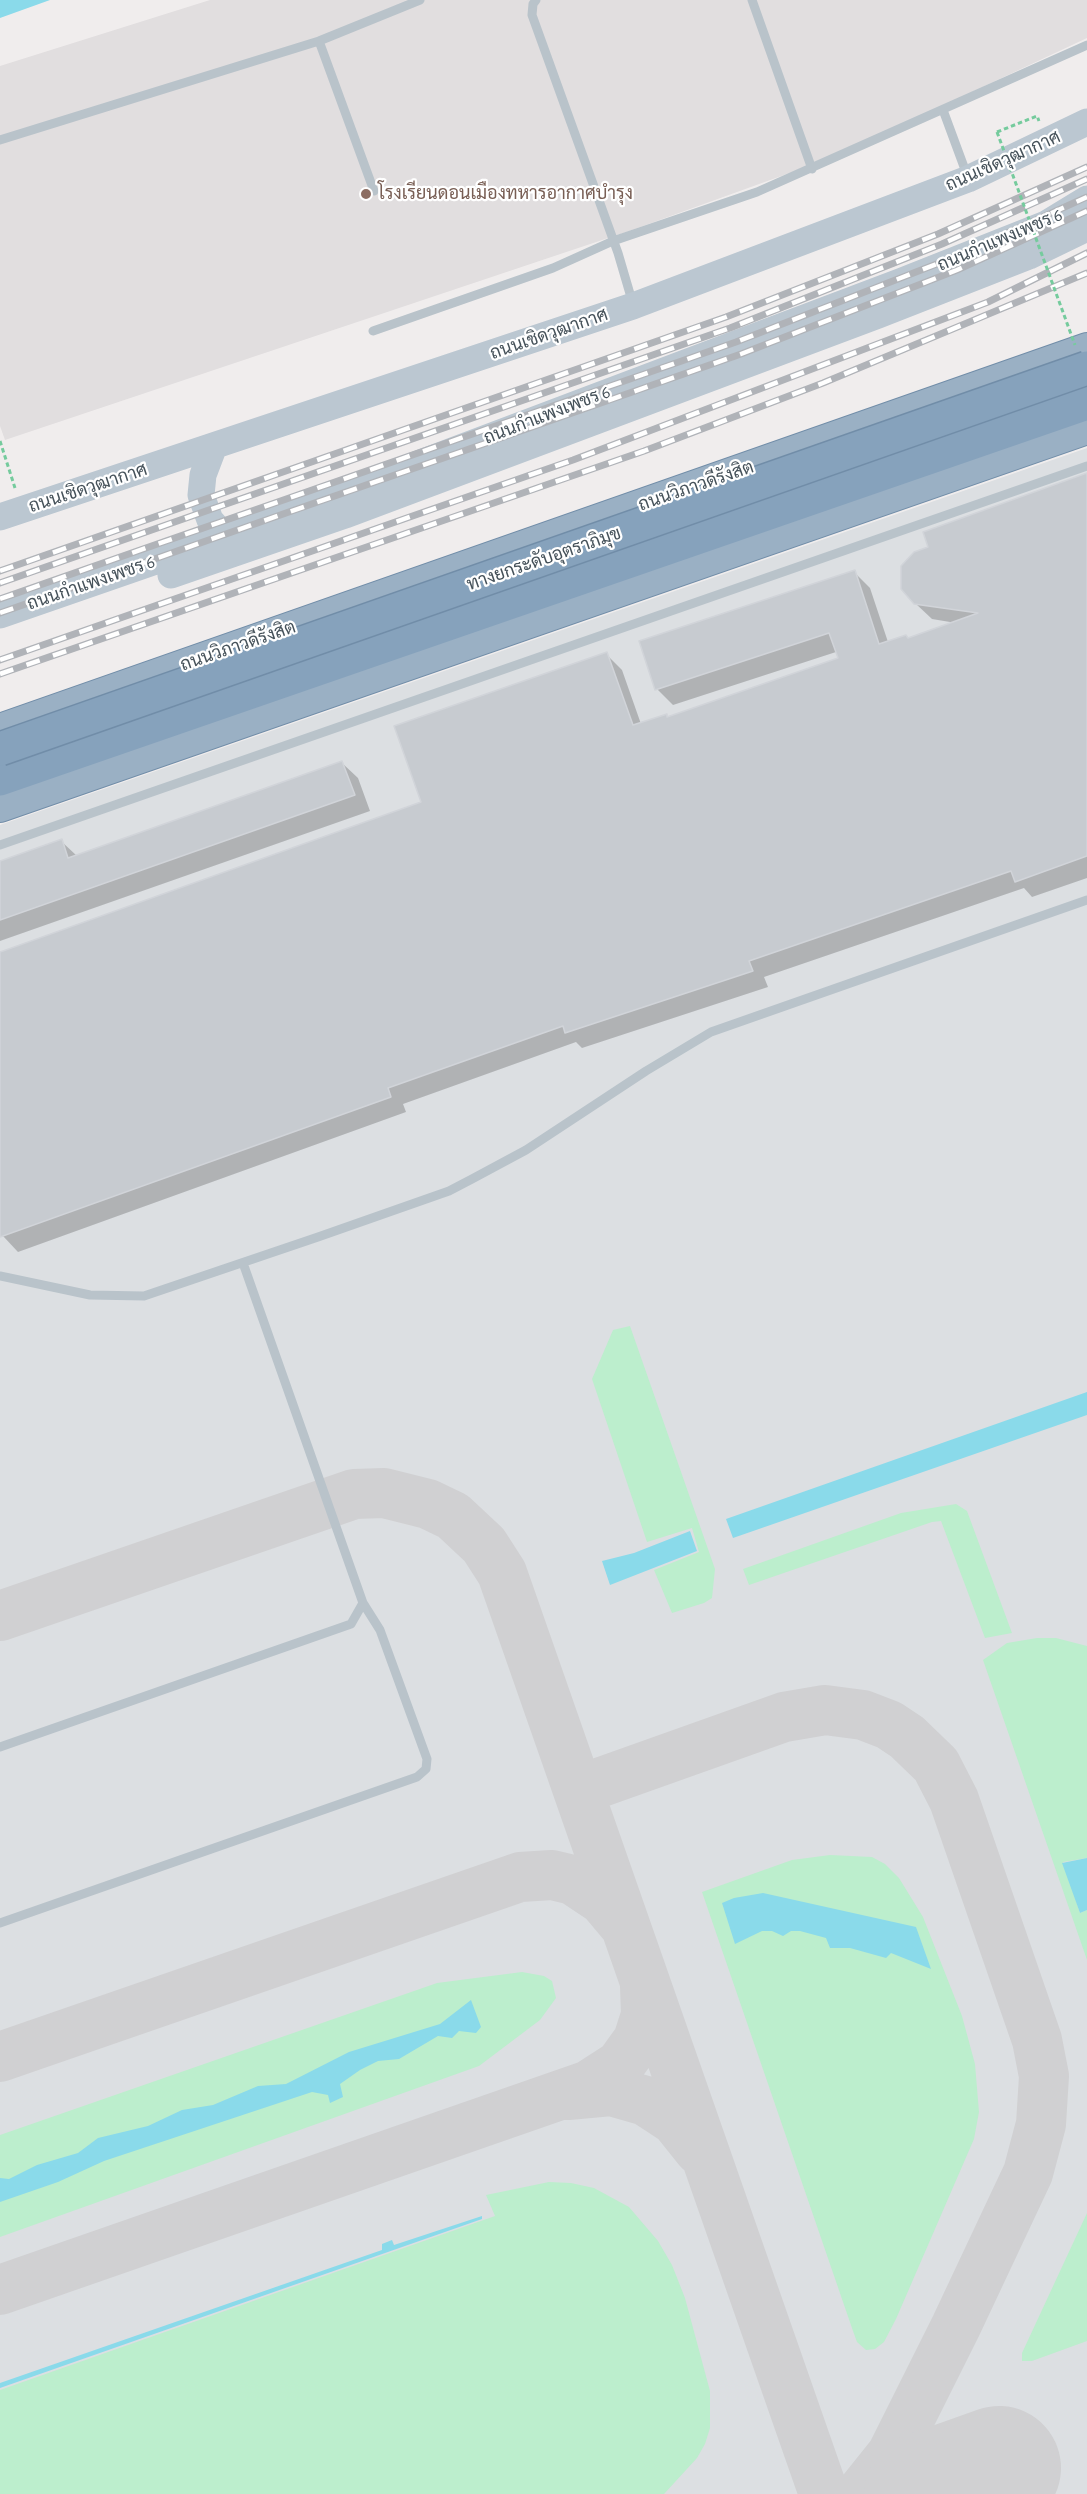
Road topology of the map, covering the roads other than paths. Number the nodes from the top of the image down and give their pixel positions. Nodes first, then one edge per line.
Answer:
1 (420, 0) edge
2 (537, 0) edge
3 (752, 0) edge
4 (318, 41) junction
5 (1087, 45) edge
6 (943, 110) junction
7 (1087, 123) edge
8 (0, 140) edge
9 (812, 169) junction
10 (966, 172) junction
11 (374, 191) dead end
12 (1087, 199) edge
13 (1087, 228) edge
14 (613, 241) junction
15 (632, 298) junction
16 (374, 331) dead end
17 (1084, 355) edge
18 (1087, 403) edge
19 (1087, 428) edge
20 (214, 446) junction
21 (1087, 466) edge
22 (0, 517) edge
23 (225, 537) junction
24 (0, 615) edge
25 (0, 634) edge
26 (0, 730) edge
27 (0, 749) edge
28 (0, 779) edge
29 (0, 806) edge
30 (0, 845) edge
31 (1087, 900) edge
32 (243, 1263) junction
33 (0, 1276) edge
34 (363, 1603) junction
35 (0, 1747) edge
36 (0, 1923) edge

1 - 4 lane
2 - 14 lane
3 - 9 lane
4 - 8 lane
4 - 11 lane
5 - 6 lane
6 - 9 lane
6 - 10 lane
7 - 10 main road, ถนนเชิดวุฒากาศ
9 - 14 lane
10 - 15 main road, ถนนเชิดวุฒากาศ
12 - 23 main road, ถนนกำแพงเพชร 6
13 - 25 main road, ถนนกำแพงเพชร 6
14 - 15 lane
14 - 16 lane
15 - 20 main road, ถนนเชิดวุฒากาศ
17 - 26 highway, ถนนวิภาวดีรังสิต
17 - 27 highway, ทางยกระดับอุตราภิมุข, bridge
18 - 28 highway, ทางยกระดับอุตราภิมุข
19 - 29 highway
20 - 22 main road, ถนนเชิดวุฒากาศ
20 - 23 main road
21 - 30 lane
23 - 24 main road, ถนนกำแพงเพชร 6
31 - 32 lane
32 - 33 lane
32 - 34 lane
34 - 35 lane
34 - 36 lane

